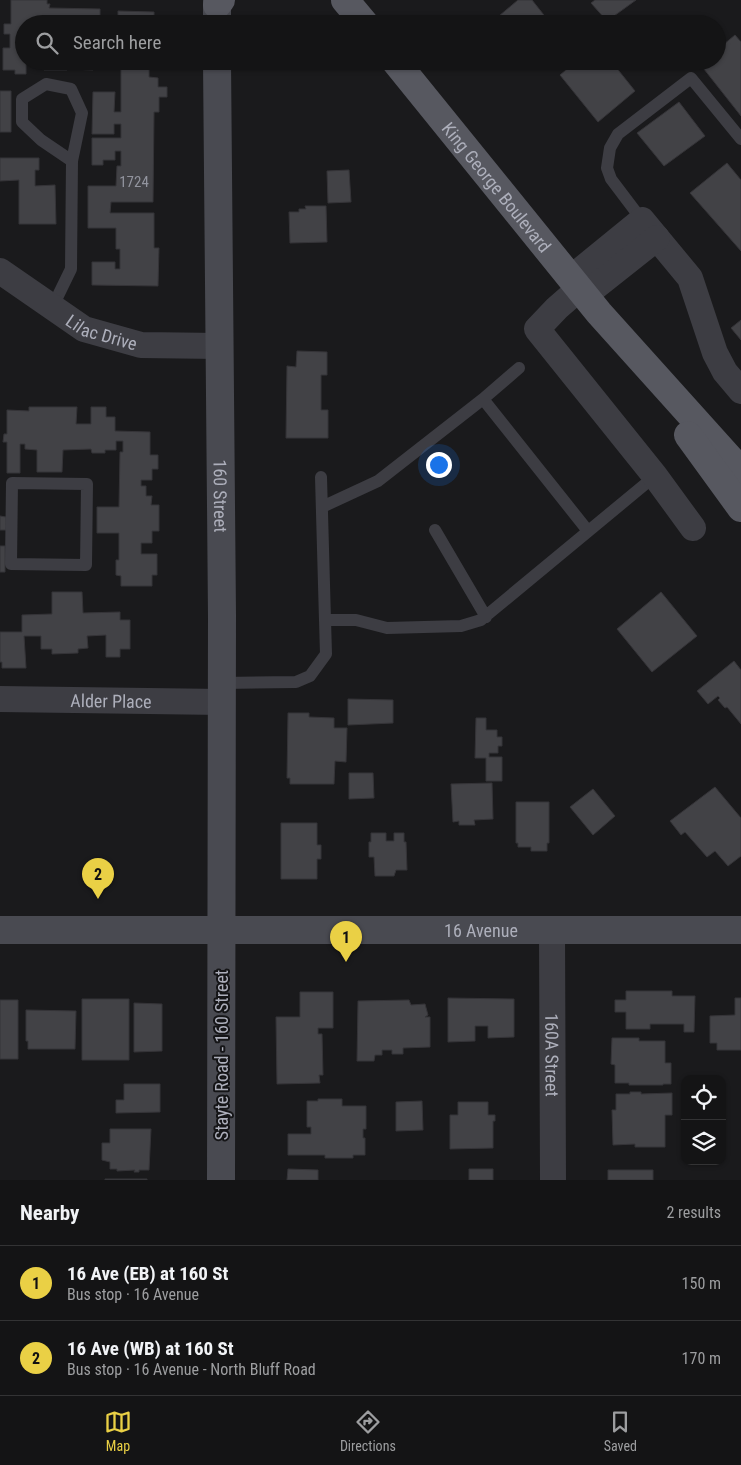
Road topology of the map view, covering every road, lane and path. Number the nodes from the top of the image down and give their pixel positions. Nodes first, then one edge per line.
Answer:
1 (346, 0) edge
2 (358, 15) edge
3 (217, 70) edge
4 (402, 70) edge
5 (741, 139) edge
6 (72, 161) junction
7 (650, 229) junction
8 (0, 271) edge
9 (584, 294) junction
10 (52, 308) junction
11 (219, 346) junction
12 (518, 368) dead end
13 (741, 391) edge
14 (483, 399) junction
15 (741, 471) edge
16 (655, 476) junction
17 (321, 477) dead end
18 (6, 483) edge
19 (322, 507) junction
20 (741, 508) edge
21 (694, 528) dead end
22 (435, 530) dead end
23 (588, 531) junction
24 (486, 617) junction
25 (325, 620) junction
26 (222, 692) junction
27 (0, 699) edge
28 (0, 930) edge
29 (741, 930) edge
30 (221, 931) junction
31 (552, 931) junction
32 (220, 1180) edge
33 (553, 1180) edge

1 - 2 main road
3 - 11 main road, 160 Street
4 - 9 main road, King George Boulevard
5 - 7 lane
6 - 6 lane
6 - 10 lane
7 - 9 street
7 - 13 street
8 - 10 street, Lilac Drive
9 - 15 main road, King George Boulevard
9 - 16 street
9 - 20 main road, King George Boulevard
10 - 11 street, Lilac Drive
11 - 26 main road, 160 Street
12 - 14 lane
14 - 19 lane
14 - 23 lane
16 - 21 street
16 - 23 lane
17 - 19 lane
18 - 18 lane
19 - 25 lane
22 - 24 lane
23 - 24 lane
24 - 25 lane
25 - 26 lane
26 - 27 street, Alder Place
26 - 30 main road, 160 Street
28 - 30 main road, 16 Avenue
29 - 31 main road, 16 Avenue
30 - 31 main road, 16 Avenue
30 - 32 main road, Stayte Road - 160 Street
31 - 33 street, 160A Street

